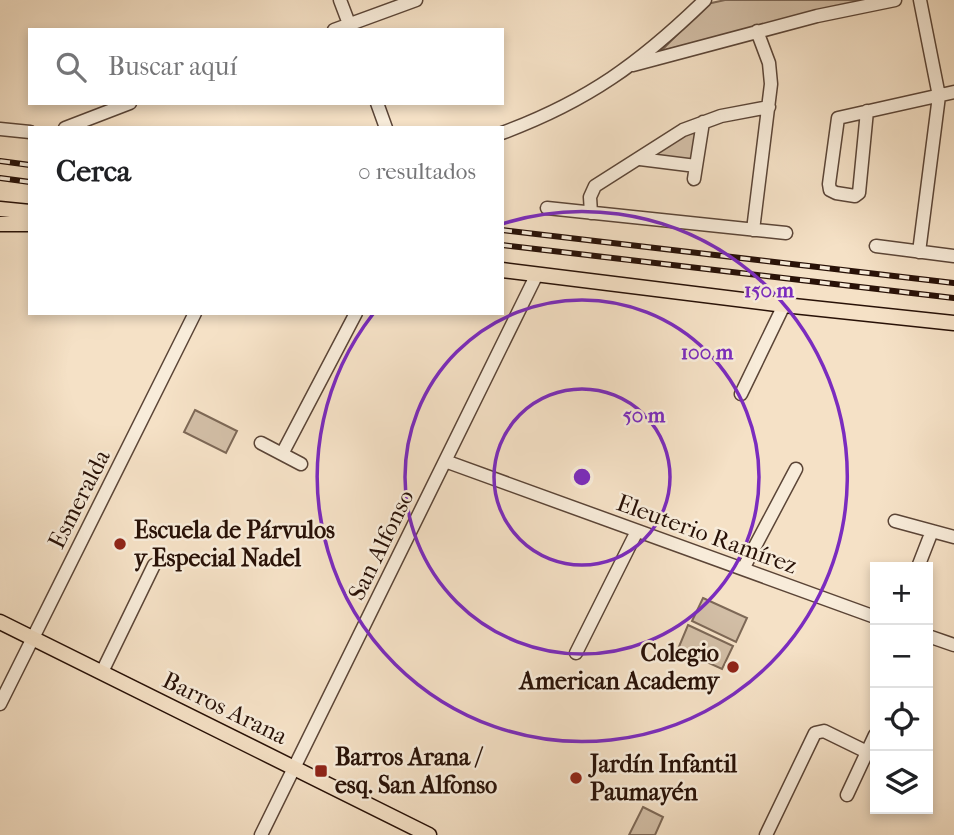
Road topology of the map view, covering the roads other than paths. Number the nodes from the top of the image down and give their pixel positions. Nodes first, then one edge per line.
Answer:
1 (340, 0) edge
2 (416, 0) edge
3 (706, 0) edge
4 (895, 0) edge
5 (920, 0) edge
6 (676, 26) junction
7 (350, 27) edge
8 (757, 31) junction
9 (693, 48) junction
10 (633, 65) junction
11 (954, 92) edge
12 (939, 96) junction
13 (125, 105) edge
14 (378, 105) edge
15 (769, 107) junction
16 (867, 111) junction
17 (703, 122) junction
18 (70, 126) edge
19 (385, 126) edge
20 (0, 128) edge
21 (28, 132) edge
22 (504, 132) edge
23 (640, 159) junction
24 (547, 208) dead end
25 (0, 209) edge
26 (28, 212) edge
27 (591, 213) junction
28 (0, 224) edge
29 (28, 224) edge
30 (753, 230) junction
31 (786, 233) dead end
32 (876, 246) dead end
33 (919, 252) junction
34 (954, 256) edge
35 (504, 270) edge
36 (537, 274) junction
37 (784, 305) junction
38 (194, 315) edge
39 (355, 315) edge
40 (954, 323) edge
41 (741, 394) dead end
42 (261, 443) dead end
43 (282, 454) junction
44 (445, 461) junction
45 (301, 464) dead end
46 (796, 469) dead end
47 (895, 521) dead end
48 (637, 531) junction
49 (932, 531) junction
50 (954, 537) edge
51 (920, 562) edge
52 (154, 565) dead end
53 (743, 569) junction
54 (870, 615) edge
55 (0, 622) edge
56 (32, 638) junction
57 (933, 638) edge
58 (954, 645) edge
59 (576, 653) dead end
60 (102, 673) junction
61 (0, 704) edge
62 (870, 746) edge
63 (867, 752) junction
64 (295, 768) junction
65 (847, 794) dead end
66 (405, 830) edge
67 (261, 835) edge
68 (429, 835) edge
69 (766, 835) edge

1 - 7 street
2 - 7 street
3 - 6 street
4 - 8 street
5 - 12 street
6 - 9 street
6 - 10 street
8 - 9 street
8 - 15 street
9 - 10 street
10 - 22 street
11 - 12 street
12 - 16 street
12 - 33 street
13 - 18 street
14 - 19 street
15 - 17 street
15 - 30 street
16 - 16 street
17 - 23 street
17 - 23 street
20 - 21 street
23 - 27 street
24 - 27 street
25 - 26 main road
27 - 30 street
28 - 29 main road
30 - 31 street
32 - 33 street
33 - 34 street
35 - 36 main road
36 - 37 main road
36 - 44 street, San Alfonso
37 - 40 main road
37 - 41 street
38 - 56 street, Esmeralda
39 - 43 street
42 - 43 street
43 - 45 street
44 - 48 street, Eleuterio Ramírez
44 - 64 street, San Alfonso
46 - 53 street
47 - 49 street
48 - 53 street, Eleuterio Ramírez
48 - 59 street
49 - 50 street
49 - 51 street
52 - 60 street
53 - 54 street, Eleuterio Ramírez
55 - 56 main road, Barros Arana
56 - 60 main road, Barros Arana
56 - 61 street, Esmeralda
57 - 58 street
60 - 64 main road, Barros Arana
62 - 63 street
63 - 65 street
63 - 69 street
64 - 66 main road, Barros Arana
64 - 67 street, San Alfonso
66 - 68 main road, Barros Arana

